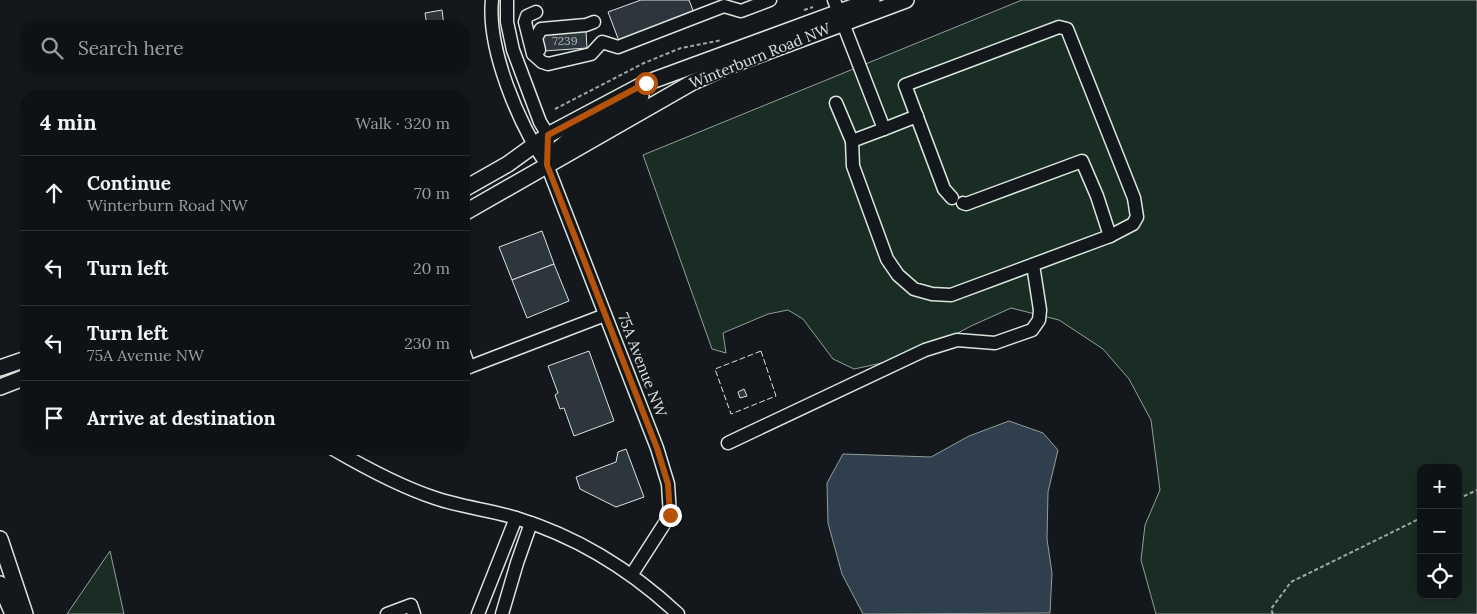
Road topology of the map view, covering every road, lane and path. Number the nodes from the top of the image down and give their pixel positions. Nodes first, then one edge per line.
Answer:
1 (492, 0) edge
2 (508, 0) edge
3 (770, 0) edge
4 (872, 0) edge
5 (906, 0) edge
6 (818, 9) dead end
7 (803, 11) dead end
8 (536, 12) dead end
9 (838, 12) edge
10 (594, 22) dead end
11 (724, 40) dead end
12 (582, 56) junction
13 (686, 66) junction
14 (836, 103) dead end
15 (555, 109) dead end
16 (917, 116) junction
17 (884, 128) junction
18 (548, 135) junction
19 (852, 142) junction
20 (534, 146) junction
21 (547, 165) junction
22 (470, 185) edge
23 (470, 210) edge
24 (1110, 236) junction
25 (1033, 264) junction
26 (605, 315) junction
27 (20, 361) edge
28 (470, 366) edge
29 (0, 368) edge
30 (20, 379) edge
31 (0, 387) edge
32 (728, 443) dead end
33 (343, 455) edge
34 (1477, 490) edge
35 (1462, 497) edge
36 (516, 518) junction
37 (1417, 520) edge
38 (531, 523) junction
39 (0, 539) edge
40 (0, 547) edge
41 (632, 574) junction
42 (0, 584) edge
43 (18, 589) junction
44 (13, 614) edge
45 (25, 614) edge
46 (387, 614) edge
47 (414, 614) edge
48 (478, 614) edge
49 (502, 614) edge
50 (678, 614) edge
51 (1273, 614) edge

1 - 20 street
2 - 18 street
3 - 12 street
4 - 9 main road, Winterburn Road NW
5 - 9 main road, Winterburn Road NW
6 - 7 path
8 - 12 street
9 - 13 main road, Winterburn Road NW
9 - 17 street
9 - 21 main road, Winterburn Road NW
10 - 12 street
11 - 15 path
13 - 18 main road, Winterburn Road NW
13 - 21 main road
14 - 19 street
16 - 17 street
16 - 24 street
16 - 24 street
17 - 19 street
18 - 20 main road, Winterburn Road NW
18 - 21 street
19 - 25 street
20 - 21 street
20 - 22 main road, Winterburn Road NW
21 - 23 main road, Winterburn Road NW
21 - 26 street, 75A Avenue NW
24 - 25 street
25 - 32 street
26 - 28 street
26 - 41 street, 75A Avenue NW
27 - 29 main road
30 - 31 main road
33 - 36 street
34 - 35 path
36 - 38 street
36 - 48 street
37 - 51 path
38 - 41 street
38 - 49 street
39 - 43 main road
40 - 43 main road
41 - 50 street
42 - 44 main road
43 - 45 main road
46 - 47 street

